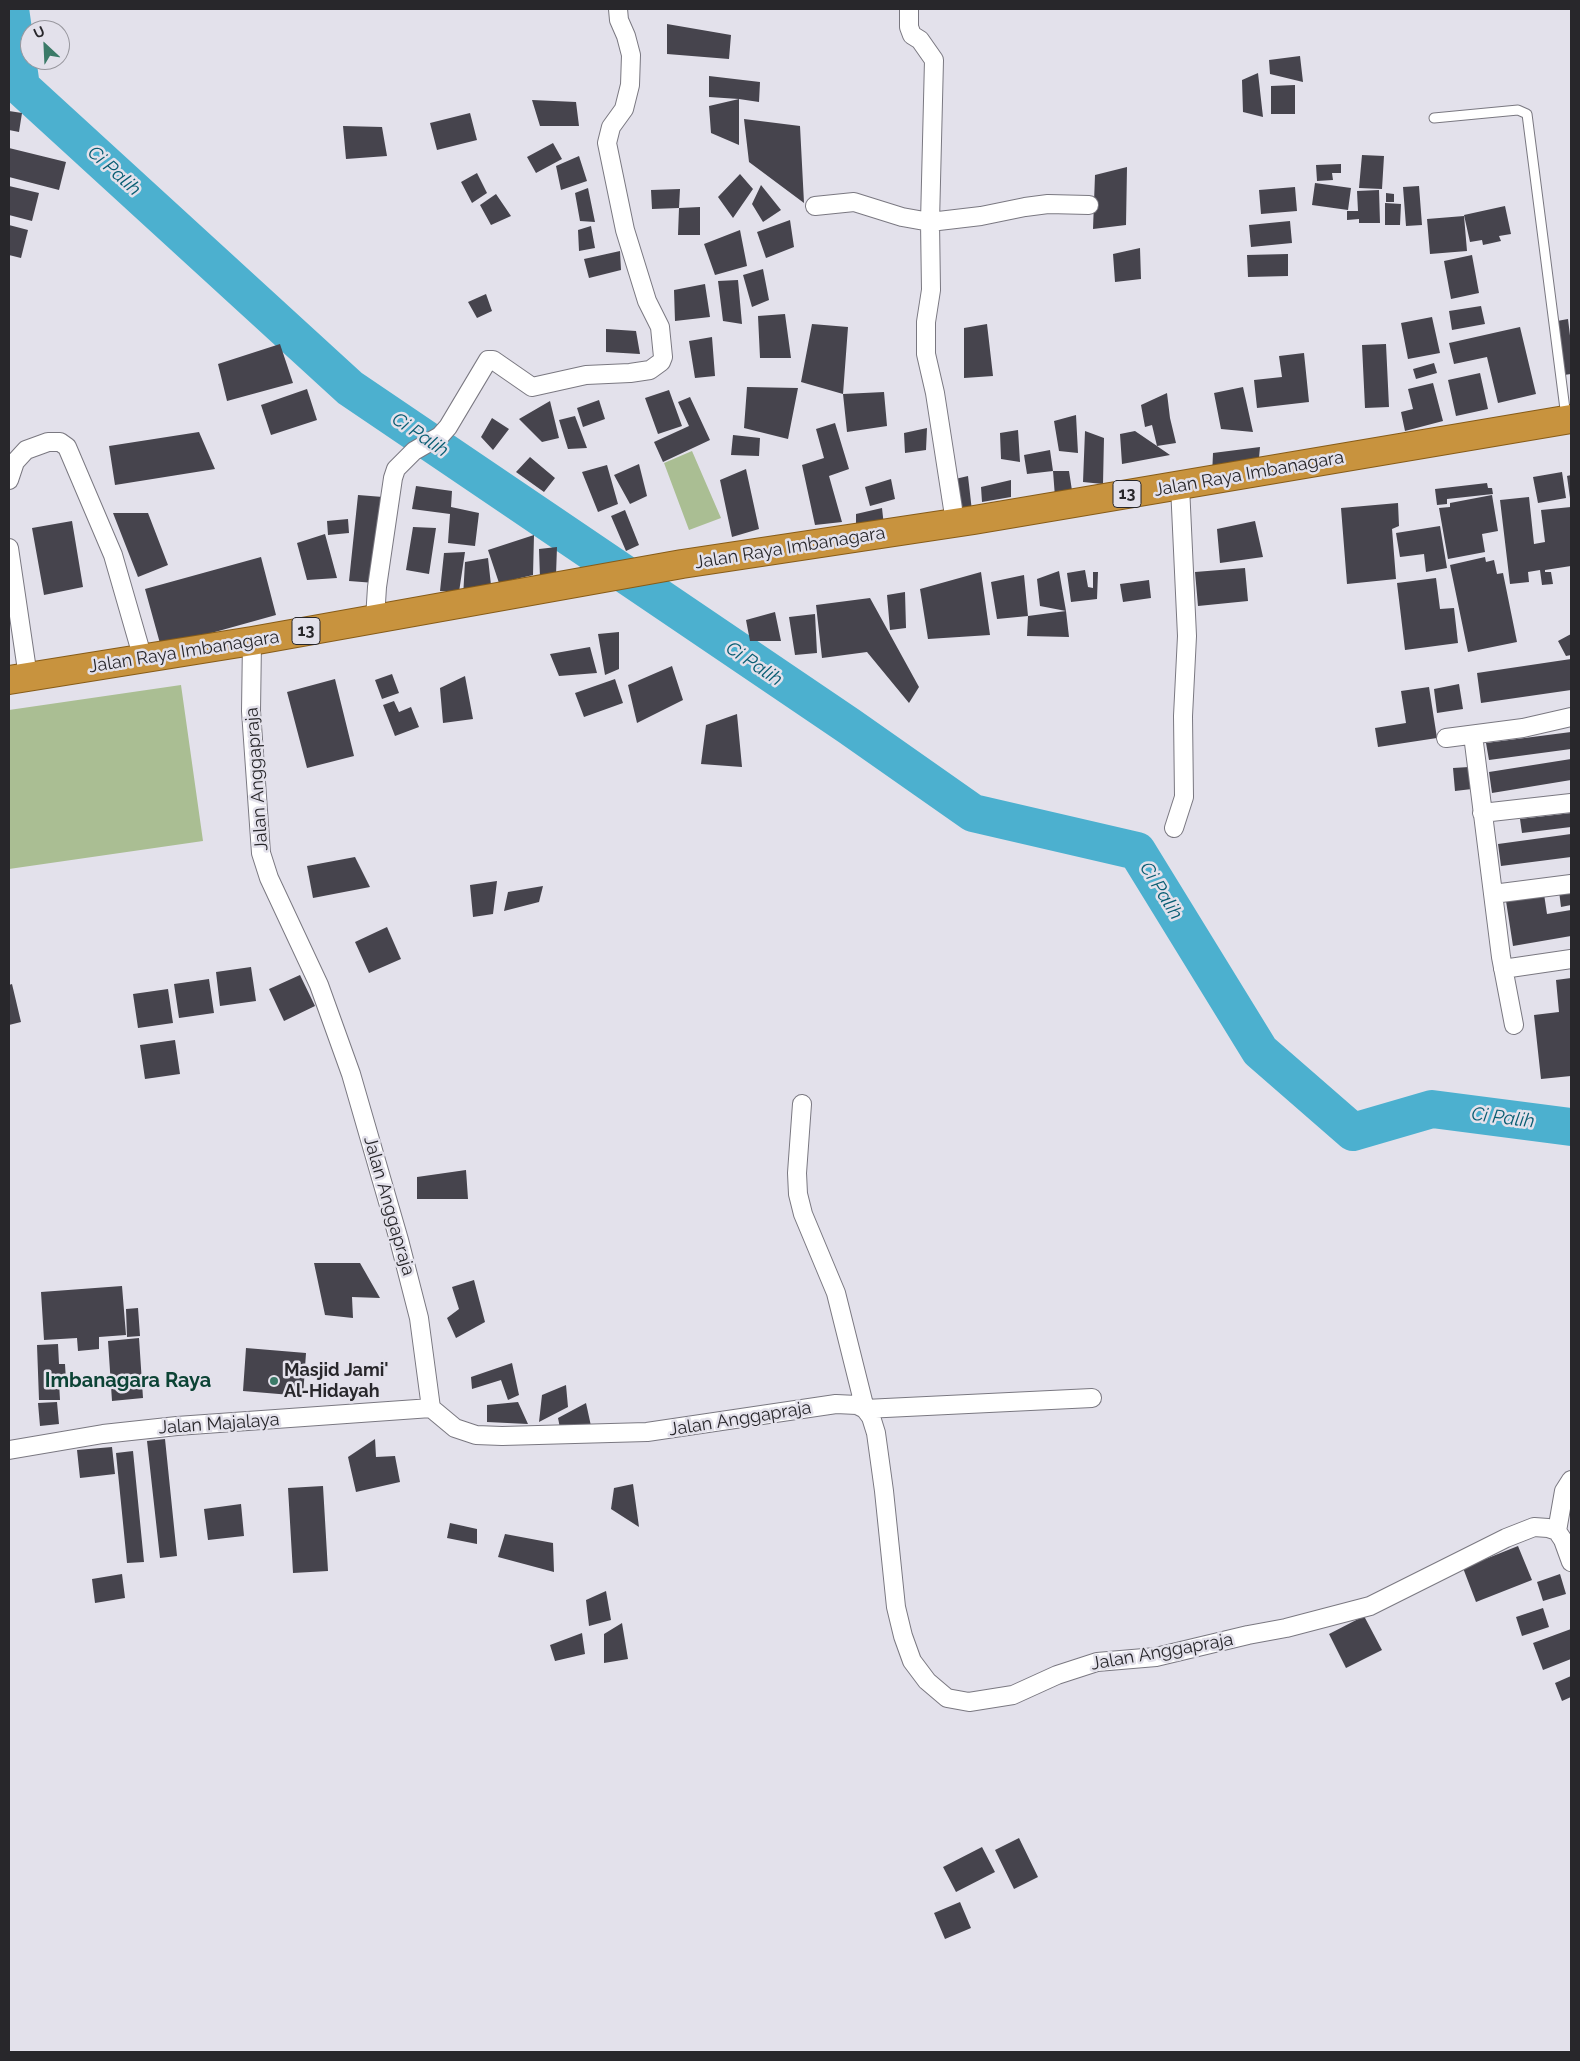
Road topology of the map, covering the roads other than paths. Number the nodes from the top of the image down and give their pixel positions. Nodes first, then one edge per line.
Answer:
1 (618, 9) edge
2 (909, 9) edge
3 (1434, 118) dead end
4 (1089, 205) dead end
5 (815, 206) dead end
6 (930, 222) junction
7 (1569, 420) edge
8 (9, 480) edge
9 (1180, 486) junction
10 (955, 522) junction
11 (9, 548) edge
12 (374, 619) junction
13 (252, 641) junction
14 (143, 659) junction
15 (18, 679) edge
16 (1571, 717) edge
17 (1473, 735) junction
18 (1446, 738) dead end
19 (1571, 804) edge
20 (1482, 813) junction
21 (1174, 828) dead end
22 (1571, 884) edge
23 (1493, 894) junction
24 (1571, 959) edge
25 (1503, 969) junction
26 (1514, 1025) dead end
27 (802, 1104) dead end
28 (1092, 1398) dead end
29 (431, 1408) junction
30 (865, 1409) junction
31 (9, 1450) edge
32 (1571, 1480) edge
33 (1557, 1531) junction
34 (1571, 1562) edge

1 - 12 street
2 - 6 street
3 - 7 lane
4 - 6 street
5 - 6 street
6 - 10 street
7 - 9 highway, Jalan Raya Imbanagara / 13
8 - 14 street
9 - 10 highway, Jalan Raya Imbanagara / 13
9 - 21 street
10 - 12 highway, Jalan Raya Imbanagara / 13
11 - 15 street
12 - 13 highway, Jalan Raya Imbanagara / 13
13 - 14 highway, Jalan Raya Imbanagara / 13
13 - 29 street, Jalan Anggapraja
14 - 15 highway, Jalan Raya Imbanagara / 13
16 - 17 street
17 - 18 street
17 - 20 street
19 - 20 street
20 - 23 street
22 - 23 street
23 - 25 street
24 - 25 street
25 - 26 street
27 - 30 street
28 - 30 street
29 - 30 street, Jalan Anggapraja
29 - 31 street, Jalan Majalaya
30 - 33 street, Jalan Anggapraja
32 - 33 street
33 - 34 street

